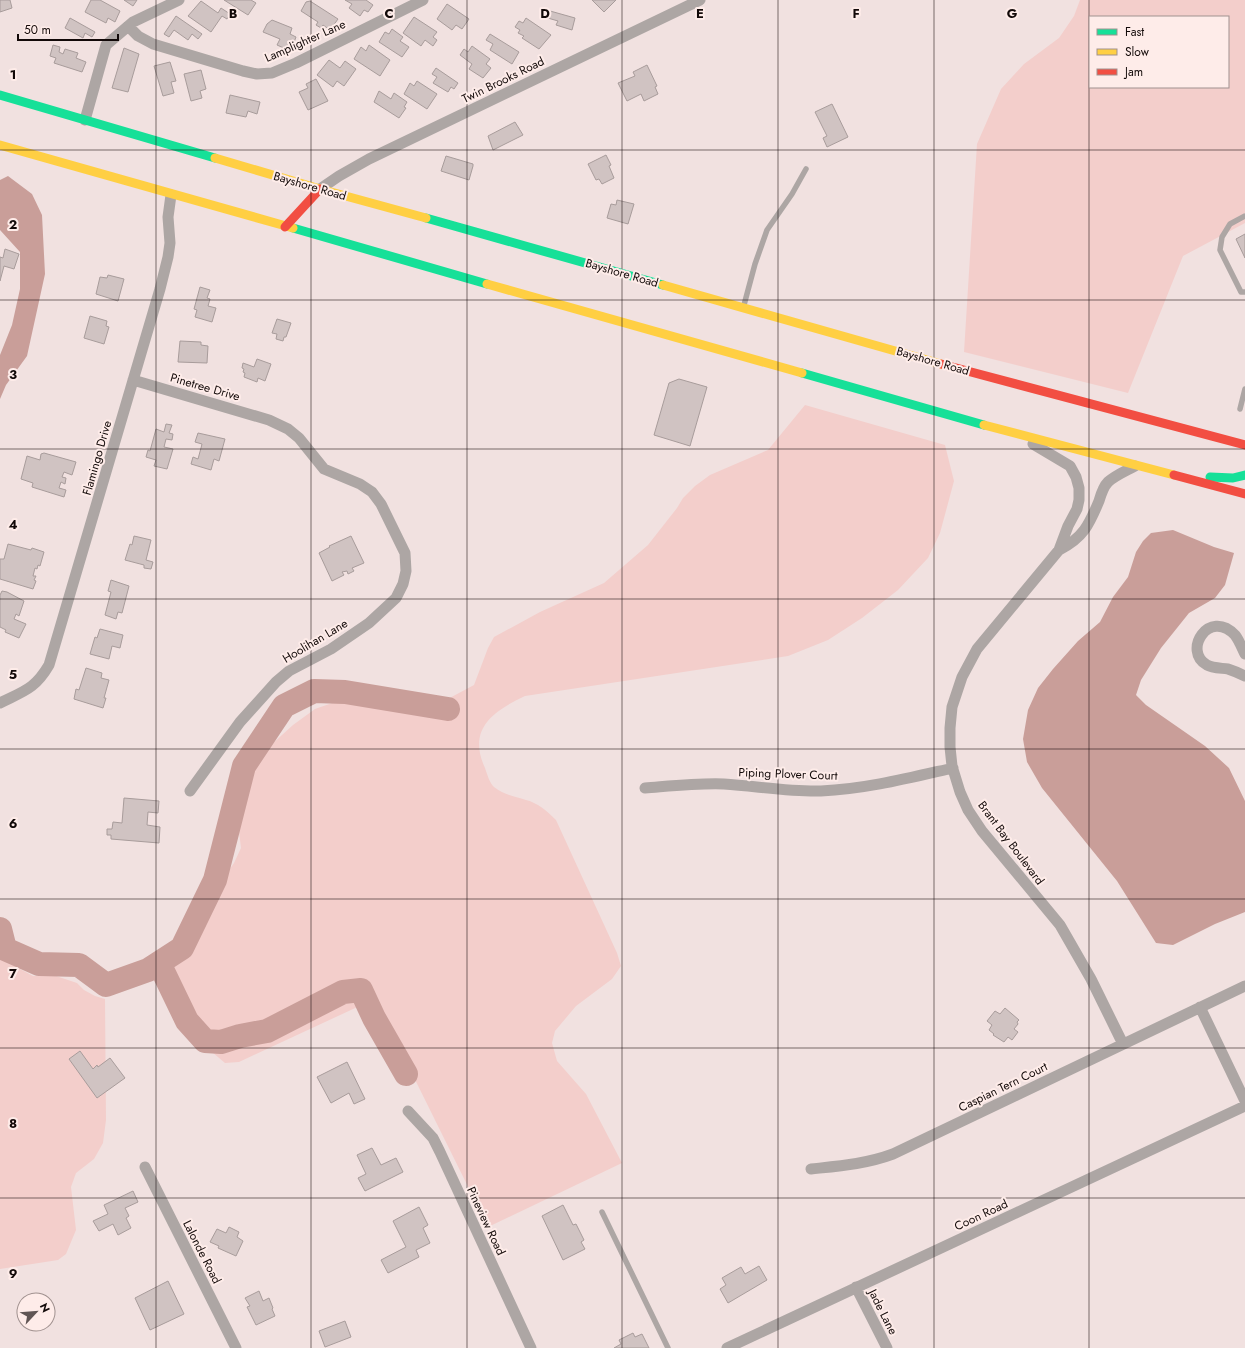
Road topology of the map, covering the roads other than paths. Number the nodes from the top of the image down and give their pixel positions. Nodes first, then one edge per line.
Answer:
1 (179, 0) edge
2 (423, 0) edge
3 (695, 1) edge
4 (128, 26) junction
5 (0, 96) edge
6 (84, 120) junction
7 (0, 145) edge
8 (806, 169) dead end
9 (320, 189) junction
10 (171, 195) junction
11 (1245, 216) edge
12 (285, 227) junction
13 (1245, 292) edge
14 (743, 307) junction
15 (133, 380) junction
16 (1245, 389) edge
17 (1240, 409) dead end
18 (269, 420) joint
19 (1018, 435) junction
20 (1245, 445) edge
21 (1141, 468) junction
22 (1245, 475) edge
23 (1245, 494) edge
24 (1059, 550) junction
25 (1245, 654) edge
26 (1245, 676) edge
27 (0, 703) edge
28 (953, 768) junction
29 (645, 788) dead end
30 (190, 791) dead end
31 (1245, 986) edge
32 (1200, 1007) junction
33 (1122, 1044) junction
34 (1245, 1101) edge
35 (1245, 1106) edge
36 (408, 1111) dead end
37 (145, 1167) dead end
38 (811, 1169) dead end
39 (602, 1212) dead end
40 (856, 1287) junction
41 (236, 1348) edge
42 (531, 1348) edge
43 (668, 1348) edge
44 (727, 1348) edge
45 (887, 1348) edge

1 - 4 street
2 - 4 street, Lamplighter Lane
3 - 9 street, Twin Brooks Road
4 - 6 street
5 - 6 main road, Bayshore Road
6 - 9 main road, Bayshore Road
7 - 10 main road
8 - 14 lane
9 - 12 main road
9 - 14 main road, Bayshore Road
10 - 12 main road
10 - 15 street, Flamingo Drive
11 - 13 lane
12 - 19 main road
14 - 20 main road, Bayshore Road
15 - 18 street, Pinetree Drive
15 - 27 street, Flamingo Drive
16 - 17 lane
18 - 30 street, Hoolihan Lane
19 - 21 main road
19 - 24 street, Brant Bay Boulevard
21 - 22 main road
21 - 23 main road
21 - 24 street, Brant Bay Boulevard
24 - 28 street, Brant Bay Boulevard
25 - 26 street
28 - 29 street, Piping Plover Court
28 - 33 street, Brant Bay Boulevard
31 - 32 street, Caspian Tern Court
32 - 33 street, Caspian Tern Court
32 - 34 street
33 - 38 street, Caspian Tern Court
35 - 40 street, Coon Road
36 - 42 street, Pineview Road
37 - 41 street, Lalonde Road
39 - 43 lane
40 - 44 street, Coon Road
40 - 45 street, Jade Lane

